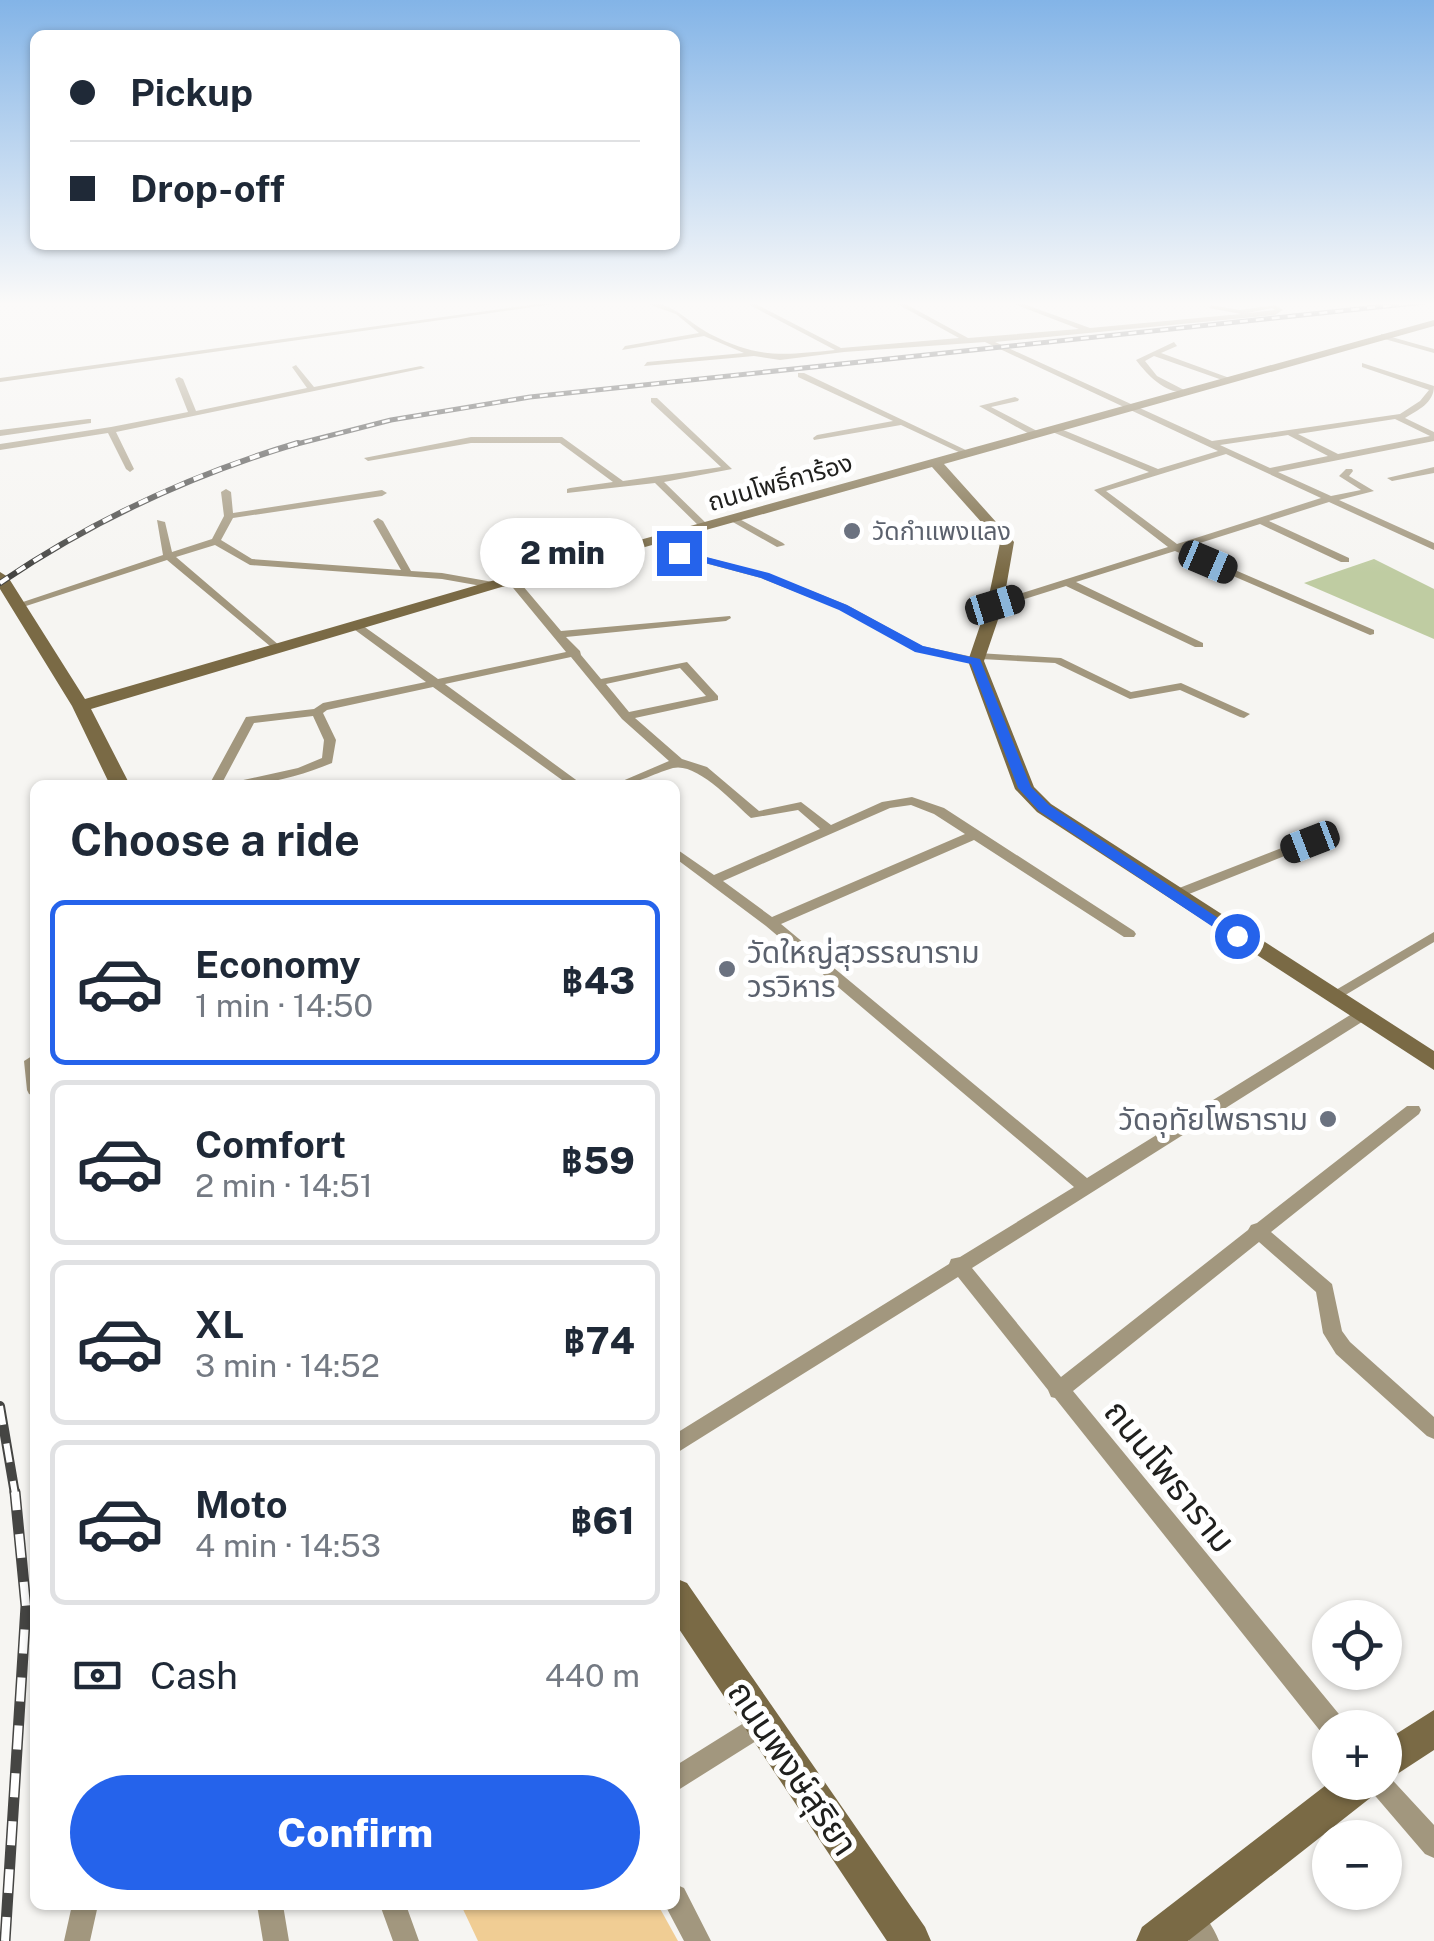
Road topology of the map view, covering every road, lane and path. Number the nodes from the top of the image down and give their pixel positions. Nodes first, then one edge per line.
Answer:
1 (183, 392) edge
2 (298, 392) edge
3 (837, 392) edge
4 (1099, 392) edge
5 (1184, 392) edge
6 (1432, 392) edge
7 (1016, 399) dead end
8 (654, 400) dead end
9 (1133, 407) junction
10 (192, 412) junction
11 (1397, 417) junction
12 (88, 421) dead end
13 (902, 422) junction
14 (1053, 429) junction
15 (111, 430) junction
16 (1290, 433) junction
17 (0, 434) edge
18 (1036, 434) junction
19 (1434, 436) edge
20 (817, 438) dead end
21 (1210, 444) junction
22 (1411, 444) junction
23 (0, 447) edge
24 (1226, 451) junction
25 (968, 453) junction
26 (1434, 455) edge
27 (368, 458) dead end
28 (1338, 458) junction
29 (935, 462) junction
30 (130, 469) dead end
31 (1434, 470) edge
32 (1268, 471) junction
33 (1349, 471) dead end
34 (1157, 472) junction
35 (1392, 478) dead end
36 (658, 480) junction
37 (621, 484) junction
38 (570, 491) dead end
39 (226, 492) dead end
40 (382, 494) dead end
41 (1328, 499) junction
42 (229, 516) junction
43 (734, 518) junction
44 (378, 520) dead end
45 (1261, 521) junction
46 (160, 522) dead end
47 (706, 527) junction
48 (1434, 531) edge
49 (1412, 538) junction
50 (660, 539) junction
51 (216, 540) junction
52 (780, 545) dead end
53 (1176, 548) junction
54 (1434, 548) edge
55 (168, 556) junction
56 (1345, 560) dead end
57 (408, 574) junction
58 (0, 577) edge
59 (514, 580) junction
60 (1067, 582) junction
61 (494, 585) junction
62 (19, 605) junction
63 (995, 605) junction
64 (726, 618) dead end
65 (355, 625) junction
66 (1370, 632) dead end
67 (562, 634) junction
68 (1199, 644) dead end
69 (276, 648) junction
70 (576, 654) junction
71 (977, 658) junction
72 (430, 681) junction
73 (601, 682) junction
74 (81, 706) junction
75 (317, 712) junction
76 (1244, 714) dead end
77 (626, 716) junction
78 (678, 762) junction
79 (118, 780) edge
80 (218, 780) edge
81 (263, 780) edge
82 (570, 780) edge
83 (632, 780) edge
84 (828, 829) junction
85 (972, 836) junction
86 (1310, 842) dead end
87 (680, 855) edge
88 (716, 879) junction
89 (1174, 895) junction
90 (771, 923) junction
91 (1129, 934) dead end
92 (1434, 936) edge
93 (1332, 998) junction
94 (1360, 1016) junction
95 (1434, 1062) edge
96 (1413, 1110) dead end
97 (1085, 1186) junction
98 (1256, 1230) junction
99 (958, 1264) junction
100 (1058, 1391) junction
101 (1434, 1430) edge
102 (680, 1442) edge
103 (680, 1601) edge
104 (1319, 1710) edge
105 (763, 1724) junction
106 (1434, 1728) edge
107 (1402, 1752) edge
108 (680, 1777) edge
109 (1341, 1800) edge
110 (1395, 1800) edge
111 (1434, 1846) edge
112 (680, 1907) edge
113 (83, 1910) edge
114 (271, 1910) edge
115 (396, 1910) edge
116 (1197, 1929) edge
117 (76, 1941) edge
118 (276, 1941) edge
119 (406, 1941) edge
120 (698, 1941) edge
121 (911, 1941) edge
122 (1156, 1941) edge

1 - 10 street
2 - 10 street
3 - 13 street
4 - 9 street
5 - 9 street, ถนนโพธิ์การ้อง
6 - 11 street
7 - 18 street
8 - 36 street
9 - 14 street, ถนนโพธิ์การ้อง
9 - 21 street
10 - 15 street
11 - 16 street
11 - 19 street
12 - 17 street
13 - 20 street
13 - 25 street
14 - 18 street, ถนนโพธิ์การ้อง
14 - 34 street
15 - 23 street
15 - 30 street
16 - 21 street
16 - 28 street
18 - 25 street, ถนนโพธิ์การ้อง
19 - 22 street
21 - 24 street
22 - 26 street
22 - 28 street
24 - 32 street
24 - 34 street
25 - 29 street, ถนนโพธิ์การ้อง
27 - 37 street
28 - 32 street
29 - 43 street, ถนนโพธิ์การ้อง
29 - 63 street
31 - 35 street
32 - 41 street
33 - 41 street
34 - 53 street
36 - 37 street
36 - 47 street
37 - 38 street
39 - 42 street
40 - 42 street
41 - 45 street
41 - 49 street
42 - 51 street
43 - 47 street, ถนนโพธิ์การ้อง
43 - 52 street
44 - 57 street
45 - 53 street
45 - 56 street
46 - 55 street
47 - 50 street, ถนนโพธิ์การ้อง
48 - 49 street
49 - 54 street
50 - 59 street, ถนนโพธิ์การ้อง
50 - 71 street
51 - 55 street
51 - 57 street
53 - 60 street
53 - 66 street
55 - 62 street
55 - 69 street
57 - 61 street
58 - 62 street
59 - 61 street, ถนนโพธิ์การ้อง
59 - 67 street
60 - 63 street
60 - 68 street
61 - 65 street, ถนนโพธิ์การ้อง
62 - 74 street
63 - 71 street
64 - 67 street
65 - 69 street, ถนนโพธิ์การ้อง
65 - 72 street
67 - 70 street
69 - 74 street, ถนนโพธิ์การ้อง
70 - 72 street
70 - 73 street
71 - 76 street
71 - 89 street
72 - 75 street
72 - 82 street
73 - 77 street
73 - 77 street
74 - 79 street
75 - 80 street
75 - 81 street
77 - 78 street
78 - 83 street
78 - 84 street
84 - 85 street
84 - 88 street
85 - 90 street
85 - 91 street
86 - 89 street
87 - 88 street
88 - 90 street
89 - 93 street
90 - 97 street
92 - 93 street
93 - 94 street
94 - 95 street
94 - 97 street
96 - 98 street
97 - 99 street
98 - 100 street
98 - 101 street
99 - 100 street, ถนนโพธาราม
99 - 102 street
100 - 104 street, ถนนโพธาราม
103 - 105 street, ถนนพงษ์สุริยา
105 - 108 street
105 - 121 street, ถนนพงษ์สุริยา
106 - 107 street
109 - 116 street
110 - 111 street
112 - 120 street
113 - 117 street
114 - 118 street
115 - 119 street
116 - 122 street

